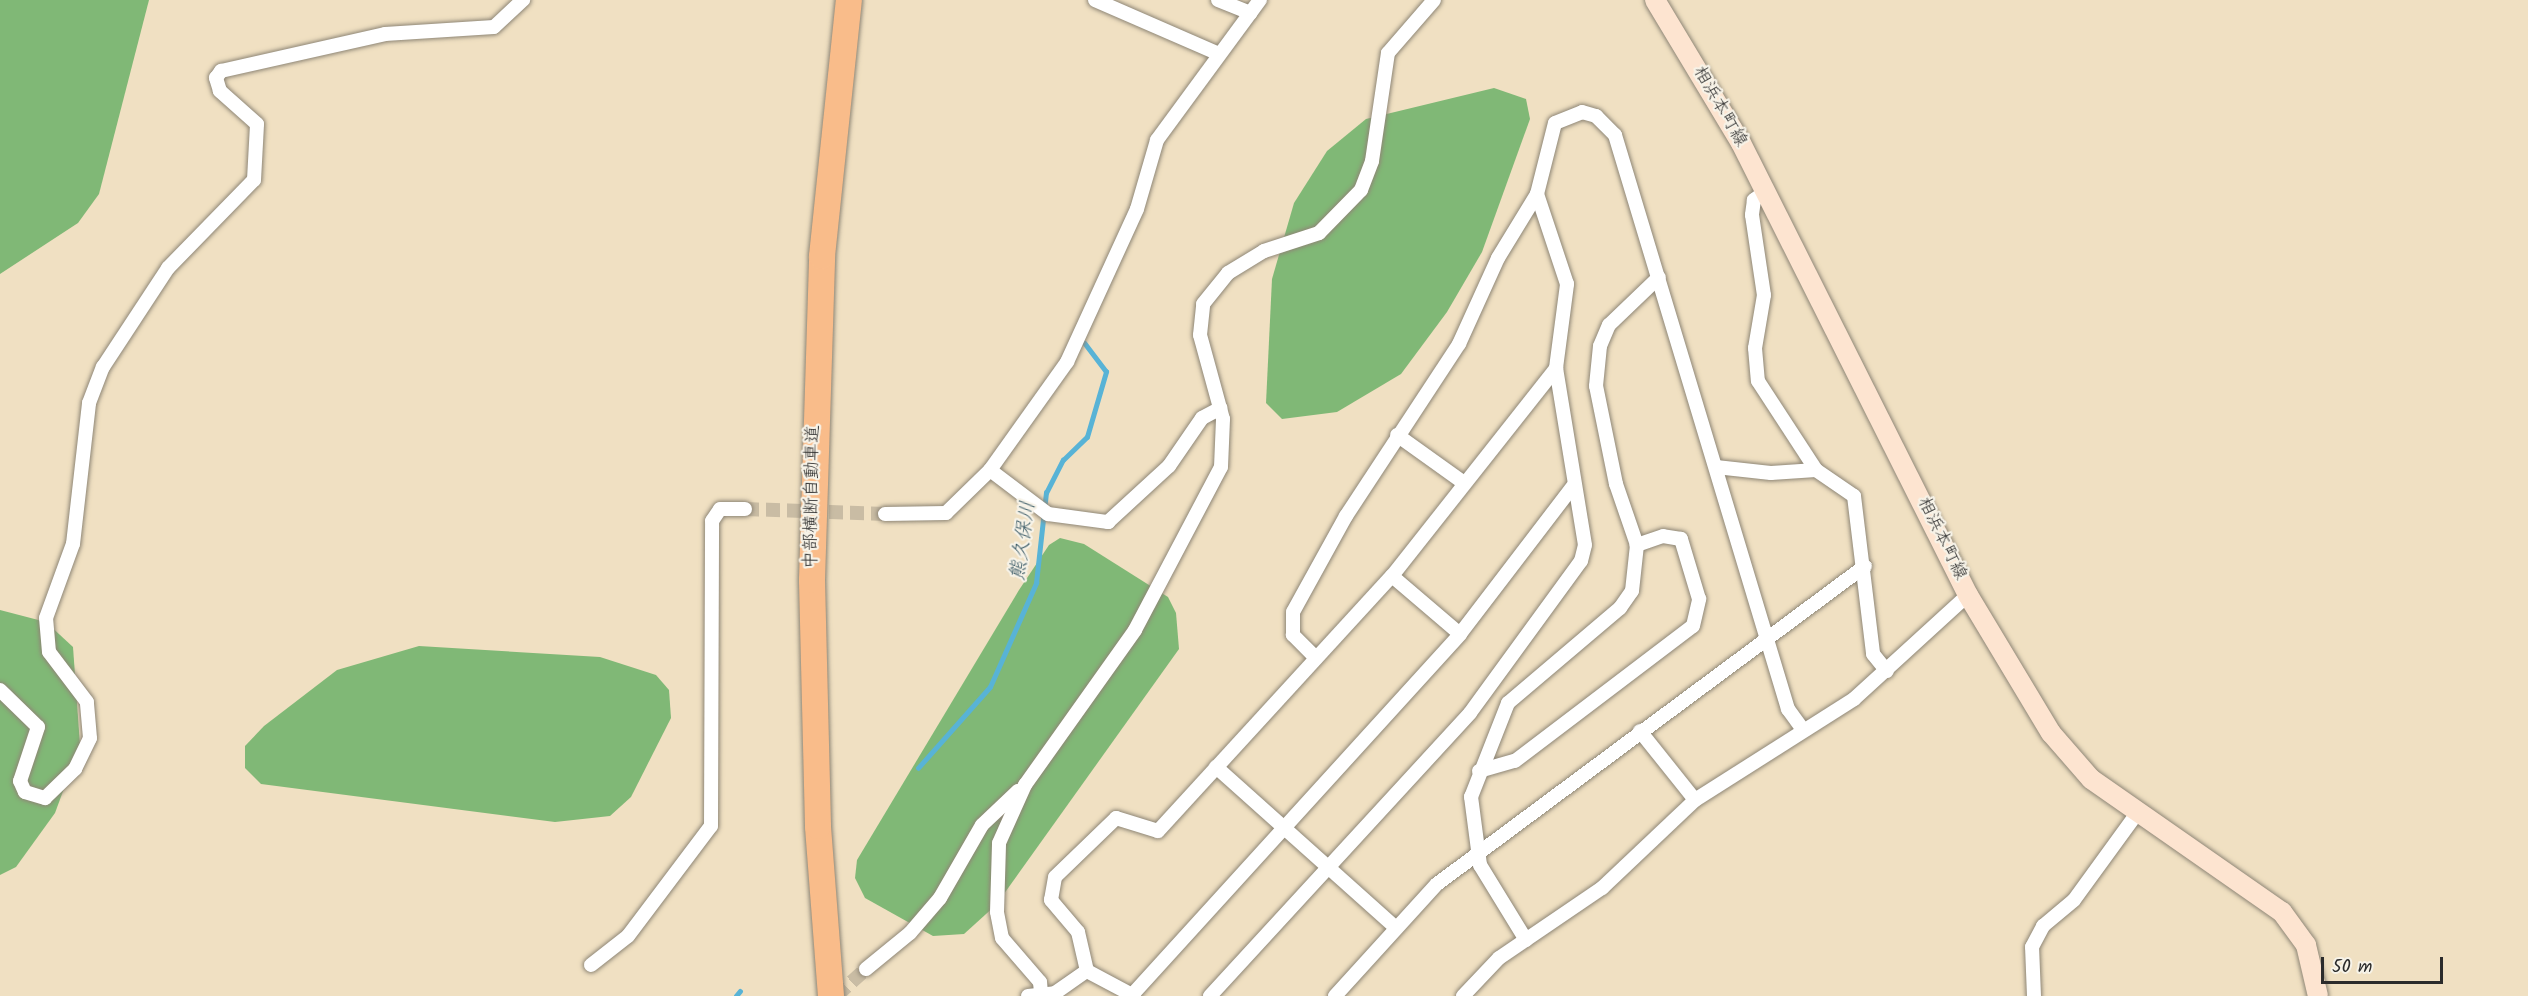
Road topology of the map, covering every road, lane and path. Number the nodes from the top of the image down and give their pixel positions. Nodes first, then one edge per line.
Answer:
1 (523, 0) edge
2 (849, 0) edge
3 (1095, 0) edge
4 (1218, 0) edge
5 (1260, 0) edge
6 (1434, 0) edge
7 (1655, 0) edge
8 (1250, 13) junction
9 (1219, 54) junction
10 (1765, 192) junction
11 (1537, 194) junction
12 (1659, 277) junction
13 (1556, 368) junction
14 (1221, 408) junction
15 (1396, 435) junction
16 (1716, 467) junction
17 (1816, 470) junction
18 (990, 471) junction
19 (1464, 483) junction
20 (1573, 486) junction
21 (746, 509) tunnel mouth
22 (885, 514) tunnel mouth
23 (1638, 545) junction
24 (1865, 566) junction
25 (1392, 576) junction
26 (1968, 595) junction
27 (1460, 634) junction
28 (1767, 635) junction
29 (1316, 658) junction
30 (1887, 671) junction
31 (0, 690) edge
32 (1802, 728) junction
33 (1640, 731) junction
34 (1216, 767) junction
35 (1479, 771) junction
36 (1024, 785) junction
37 (1695, 800) junction
38 (2138, 812) junction
39 (1286, 826) junction
40 (1477, 853) junction
41 (1328, 865) junction
42 (1395, 927) junction
43 (1526, 940) junction
44 (591, 966) dead end
45 (866, 969) tunnel mouth
46 (1087, 971) junction
47 (1035, 994) edge
48 (831, 996) edge
49 (1133, 996) edge
50 (1210, 996) edge
51 (1335, 996) edge
52 (1463, 996) edge
53 (2034, 996) edge
54 (2318, 996) edge

1 - 31 street
2 - 48 highway, 中部横断自動車道
3 - 9 street
4 - 8 street
5 - 8 street
6 - 14 street
7 - 10 main road, 相浜本町線
8 - 9 street
9 - 18 street
10 - 17 street
10 - 26 main road, 相浜本町線
11 - 12 street
11 - 13 street
11 - 15 street
12 - 16 street
12 - 23 street
13 - 19 street
13 - 20 street
14 - 18 street
14 - 36 street
15 - 19 street
15 - 29 street
16 - 17 street
16 - 28 street
17 - 24 street
18 - 22 street
19 - 25 street
20 - 27 street
20 - 41 street
21 - 44 street
23 - 35 street
23 - 35 street
24 - 28 street
24 - 30 street
25 - 27 street
25 - 29 street
26 - 30 street
26 - 38 main road, 相浜本町線
27 - 39 street
28 - 32 street
28 - 33 street
29 - 34 street
30 - 32 street
32 - 37 street
33 - 37 street
33 - 40 street
34 - 39 street
34 - 46 street
35 - 40 street
36 - 45 street
36 - 47 street
37 - 43 street
38 - 53 street
38 - 54 main road, 相浜本町線
39 - 41 street
39 - 49 street
40 - 42 street
40 - 43 street
41 - 42 street
41 - 50 street
42 - 51 street
43 - 52 street
46 - 47 street
46 - 49 street

